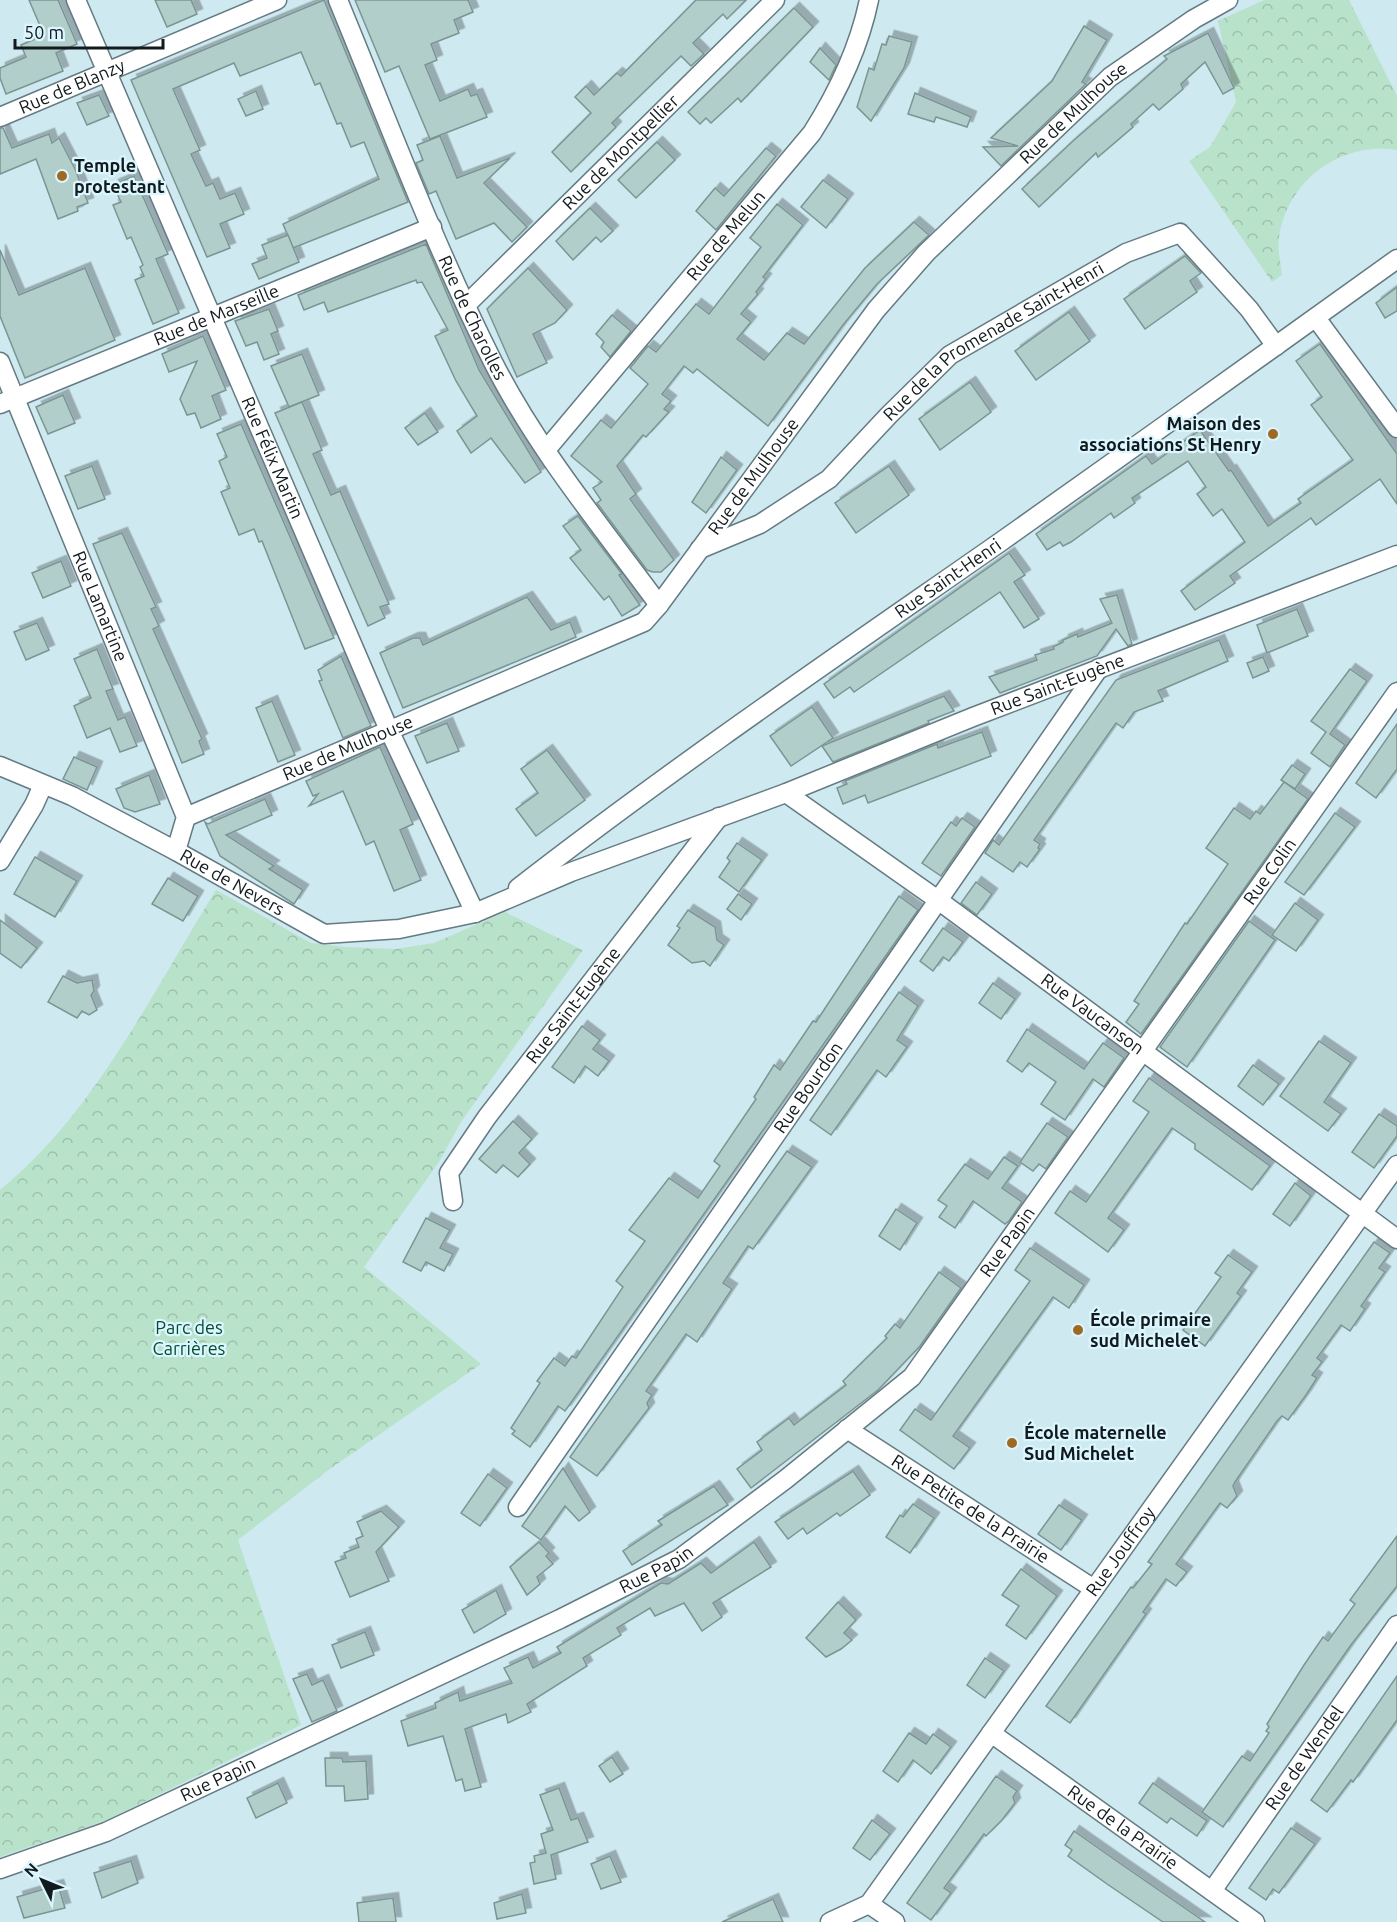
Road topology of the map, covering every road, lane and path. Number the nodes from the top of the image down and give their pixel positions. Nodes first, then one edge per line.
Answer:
1 (76, 0) edge
2 (277, 0) edge
3 (338, 0) edge
4 (775, 0) edge
5 (869, 0) edge
6 (1228, 0) edge
7 (107, 72) junction
8 (0, 117) edge
9 (432, 227) junction
10 (1397, 258) edge
11 (467, 304) junction
12 (213, 315) junction
13 (1316, 318) junction
14 (1276, 346) junction
15 (0, 362) edge
16 (7, 401) edge
17 (1397, 428) edge
18 (546, 450) junction
19 (700, 549) junction
20 (1397, 555) edge
21 (659, 605) junction
22 (1099, 668) junction
23 (1397, 692) edge
24 (389, 730) junction
25 (0, 766) edge
26 (43, 785) junction
27 (786, 793) junction
28 (186, 817) junction
29 (719, 817) junction
30 (177, 851) junction
31 (0, 861) edge
32 (938, 900) junction
33 (500, 901) junction
34 (475, 913) junction
35 (1142, 1051) junction
36 (1397, 1165) edge
37 (453, 1201) dead end
38 (1363, 1213) junction
39 (1397, 1239) edge
40 (847, 1429) junction
41 (518, 1507) dead end
42 (1094, 1589) junction
43 (1397, 1624) edge
44 (991, 1733) junction
45 (0, 1869) edge
46 (1212, 1891) junction
47 (869, 1904) junction
48 (830, 1922) edge
49 (896, 1922) edge
50 (1255, 1922) edge

1 - 7 street, Rue Félix Martin
2 - 7 street, Rue de Blanzy
3 - 9 street, Rue de Charolles
4 - 11 street, Rue de Montpellier
5 - 18 street, Rue de Melun
6 - 19 street, Rue de Mulhouse
7 - 8 street, Rue de Blanzy
7 - 12 street, Rue Félix Martin
9 - 11 street, Rue de Charolles
9 - 12 street, Rue de Marseille
10 - 13 street, Rue Saint-Henri
11 - 18 street, Rue de Charolles
12 - 16 street, Rue de Marseille
12 - 24 street, Rue Félix Martin
13 - 14 street, Rue Saint-Henri
13 - 17 street
14 - 19 street, Rue de la Promenade Saint-Henri
14 - 33 street, Rue Saint-Henri
15 - 16 street, Rue Lamartine
16 - 28 street, Rue Lamartine
18 - 21 street, Rue de Charolles
19 - 21 street, Rue de Mulhouse
20 - 22 street, Rue Saint-Eugène
21 - 24 street, Rue de Mulhouse
22 - 27 street, Rue Saint-Eugène
22 - 32 street, Rue Bourdon
23 - 35 street, Rue Colin
24 - 28 street, Rue de Mulhouse
24 - 34 street, Rue Félix Martin
25 - 26 street, Rue de Nevers
26 - 30 street, Rue de Nevers
26 - 31 street
27 - 29 street, Rue Saint-Eugène
27 - 32 street, Rue Vaucanson
28 - 30 street
29 - 33 street, Rue Saint-Eugène
29 - 37 street, Rue Saint-Eugène
30 - 34 street, Rue de Nevers
32 - 35 street, Rue Vaucanson
32 - 41 street, Rue Bourdon
33 - 34 street, Rue Saint-Eugène
35 - 38 street, Rue Vaucanson
35 - 40 street, Rue Papin
36 - 38 street, Rue Jouffroy
38 - 39 street, Rue Vaucanson
38 - 42 street, Rue Jouffroy
40 - 42 street, Rue Petite de la Prairie
40 - 45 street, Rue Papin
42 - 44 street, Rue Jouffroy
43 - 46 street, Rue de Wendel
44 - 46 street, Rue de la Prairie
44 - 47 street, Rue Jouffroy
46 - 50 street, Rue de la Prairie
47 - 48 street, Rue Jouffroy
47 - 49 street

